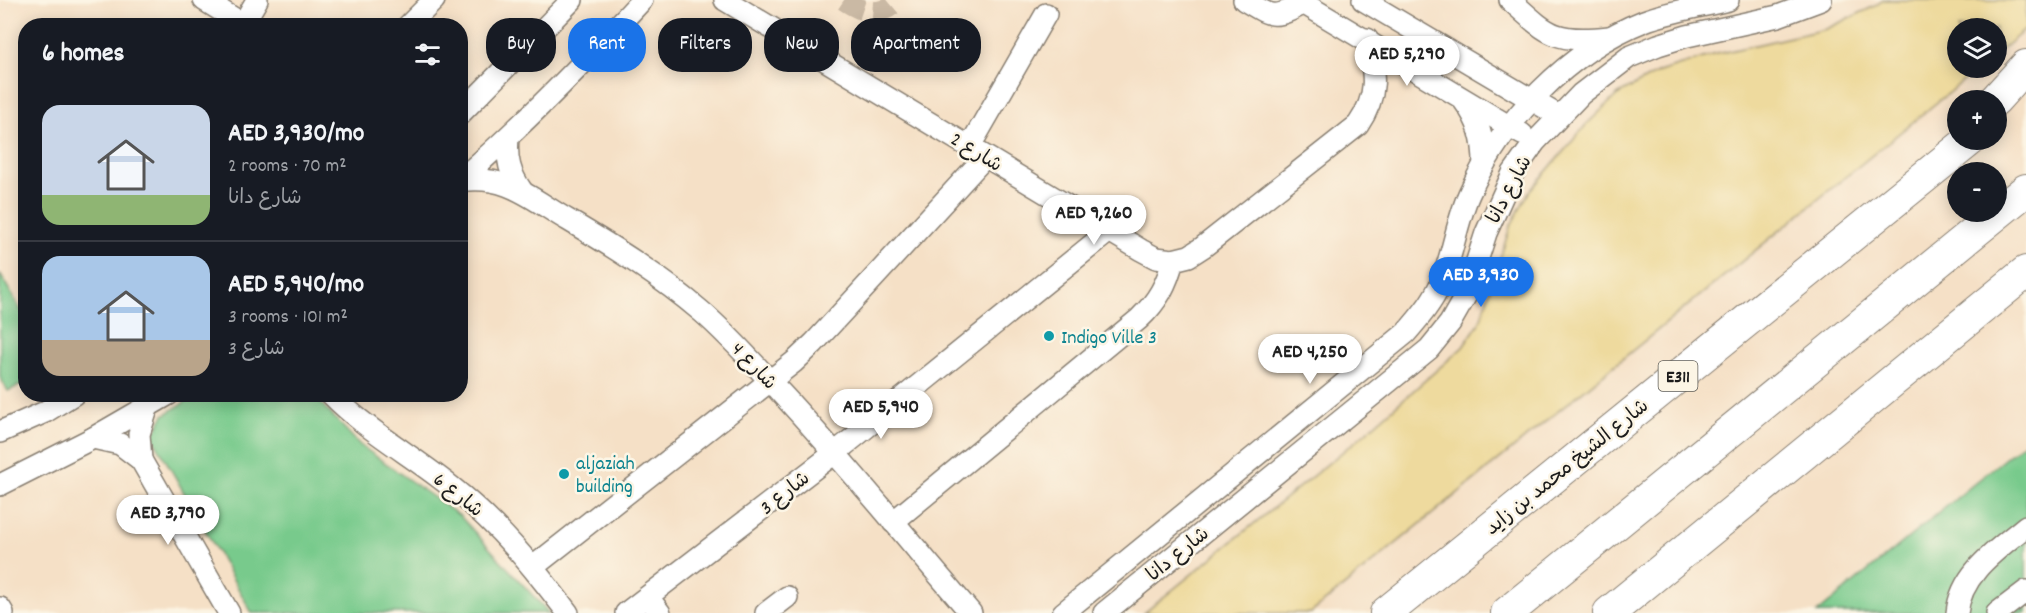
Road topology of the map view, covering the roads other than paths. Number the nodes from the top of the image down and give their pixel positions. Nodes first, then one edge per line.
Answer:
1 (204, 0) edge
2 (257, 0) edge
3 (434, 0) edge
4 (572, 0) edge
5 (642, 0) edge
6 (725, 0) edge
7 (1244, 0) edge
8 (1510, 0) edge
9 (1728, 0) edge
10 (1821, 0) edge
11 (1301, 2) edge
12 (1377, 3) edge
13 (1046, 14) dead end
14 (234, 18) edge
15 (248, 18) edge
16 (416, 18) edge
17 (1613, 37) junction
18 (1366, 39) junction
19 (2026, 66) edge
20 (2004, 90) edge
21 (2026, 96) edge
22 (1461, 98) junction
23 (1533, 100) junction
24 (468, 106) edge
25 (2007, 111) edge
26 (1559, 116) junction
27 (1510, 127) junction
28 (508, 138) junction
29 (1535, 142) junction
30 (1951, 150) edge
31 (1957, 150) edge
32 (978, 152) junction
33 (1484, 164) junction
34 (1937, 166) junction
35 (468, 173) edge
36 (468, 179) edge
37 (2026, 190) edge
38 (522, 191) junction
39 (1108, 232) junction
40 (1173, 260) junction
41 (2026, 272) edge
42 (770, 381) junction
43 (61, 402) edge
44 (157, 402) edge
45 (340, 402) edge
46 (147, 409) junction
47 (0, 432) edge
48 (93, 438) junction
49 (836, 452) junction
50 (141, 460) junction
51 (0, 485) edge
52 (893, 522) junction
53 (2026, 526) edge
54 (533, 567) junction
55 (2026, 591) edge
56 (787, 597) dead end
57 (654, 605) edge
58 (0, 608) edge
59 (3, 613) edge
60 (229, 613) edge
61 (568, 613) edge
62 (626, 613) edge
63 (766, 613) edge
64 (971, 613) edge
65 (1063, 613) edge
66 (1104, 613) edge
67 (1386, 613) edge
68 (1507, 613) edge
69 (1609, 613) edge
70 (1957, 613) edge
71 (1997, 613) edge

1 - 14 street
2 - 15 street
3 - 16 street
4 - 24 street
5 - 28 street
6 - 32 street, شارع 2
7 - 11 street
8 - 17 street
9 - 17 street, شارع دانا
10 - 26 street, شارع دانا
11 - 18 street
12 - 23 street
13 - 32 street
17 - 23 street, شارع دانا
18 - 22 street
18 - 40 street
19 - 20 highway
21 - 25 highway
22 - 27 street
22 - 33 street
23 - 26 street
23 - 27 street, شارع دانا
26 - 29 street, شارع دانا
27 - 29 street
27 - 33 street, شارع دانا
28 - 35 street
28 - 38 street
29 - 66 street, شارع دانا
30 - 34 highway
31 - 34 highway, شارع الشيخ محمد بن زايد / E311
32 - 39 street, شارع 2
32 - 42 street
33 - 65 street, شارع دانا
34 - 67 highway, شارع الشيخ محمد بن زايد / E311
36 - 38 street, شارع 4
37 - 68 highway
38 - 42 street, شارع 4
39 - 40 street, شارع 2
39 - 49 street, شارع 3
40 - 52 street
41 - 69 highway
42 - 49 street, شارع 4
42 - 54 street
43 - 47 street
44 - 46 street
45 - 54 street, شارع 6
46 - 48 street
46 - 50 street
48 - 50 street
48 - 51 street
49 - 52 street, شارع 4
49 - 57 street, شارع 3
50 - 60 street
52 - 64 street, شارع 4
53 - 70 street
54 - 61 street, شارع 6
55 - 71 street
56 - 63 street
57 - 62 street, شارع 3
58 - 59 street

